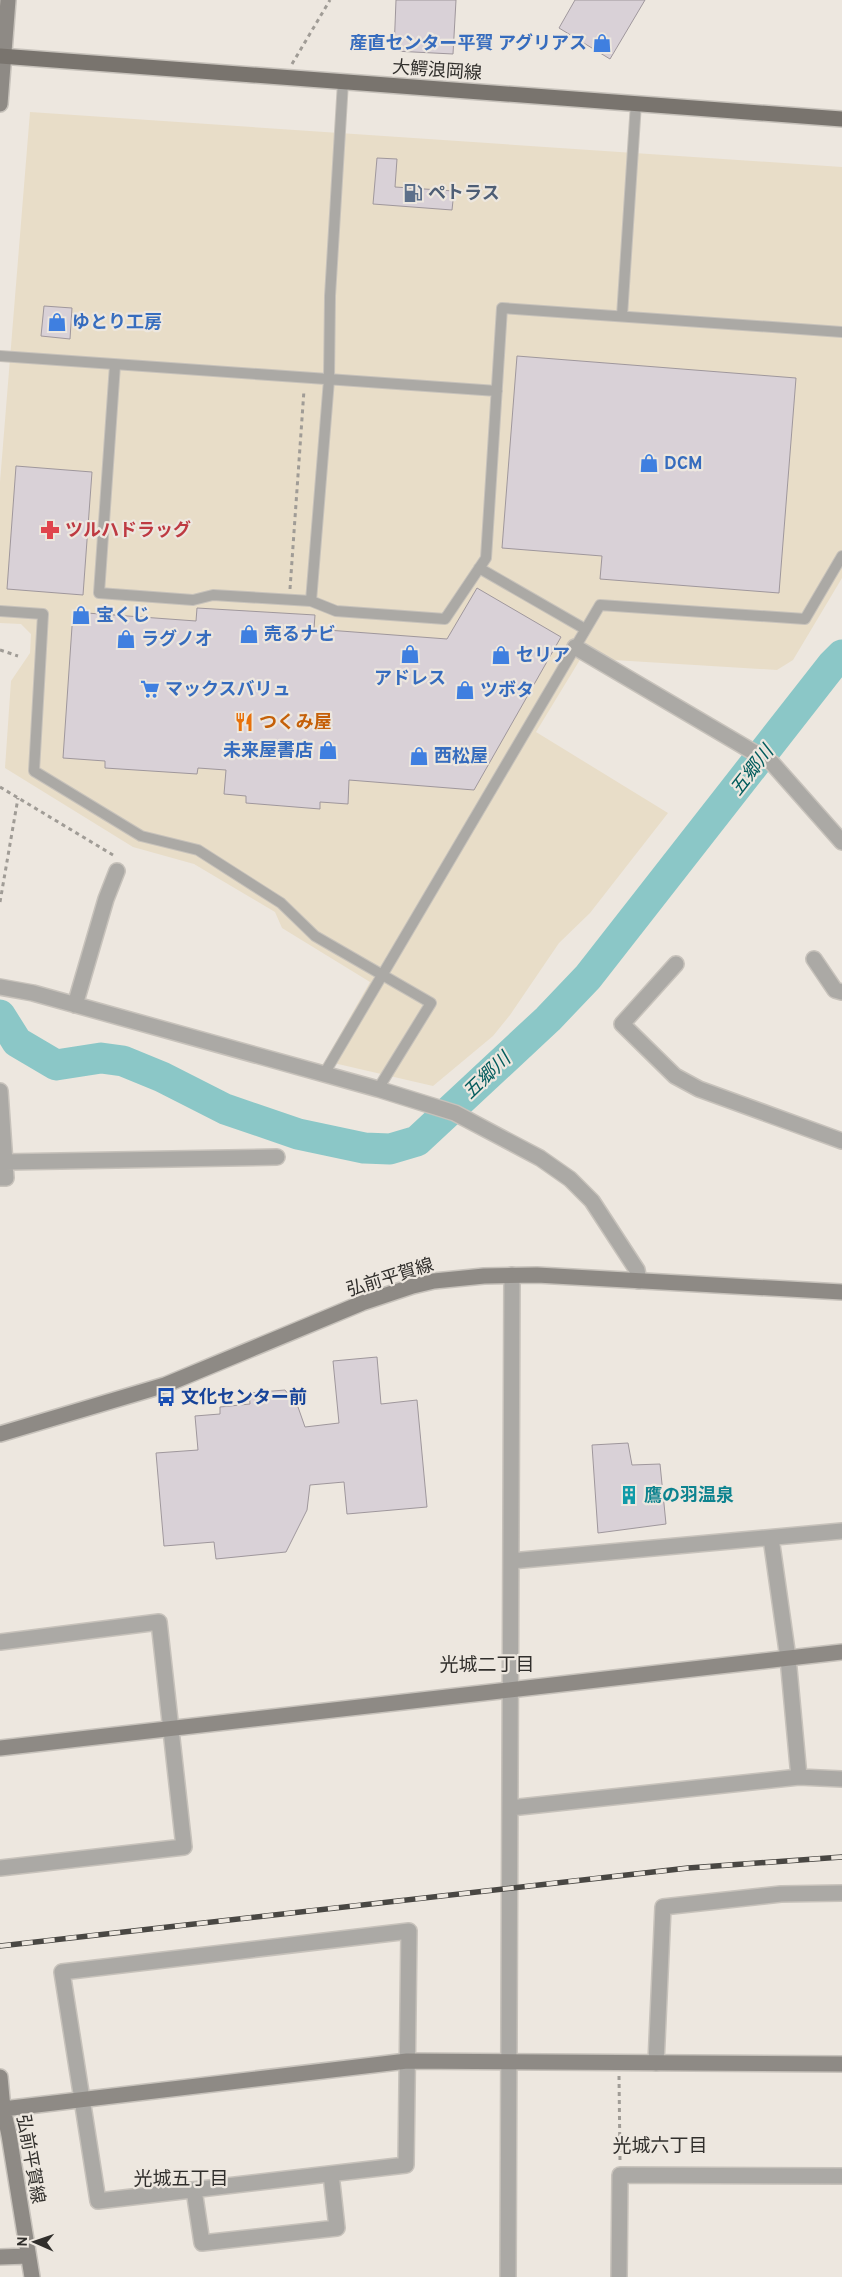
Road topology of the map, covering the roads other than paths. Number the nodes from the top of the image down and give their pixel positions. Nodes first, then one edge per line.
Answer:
1 (8, 0) edge
2 (2, 56) edge
3 (343, 82) junction
4 (636, 103) junction
5 (0, 104) edge
6 (842, 119) edge
7 (622, 316) junction
8 (842, 332) edge
9 (0, 356) edge
10 (115, 365) junction
11 (329, 380) junction
12 (497, 392) junction
13 (842, 556) edge
14 (479, 568) junction
15 (311, 601) junction
16 (0, 611) edge
17 (586, 629) junction
18 (575, 647) junction
19 (842, 842) edge
20 (118, 865) road end
21 (814, 959) dead end
22 (676, 964) dead end
23 (382, 974) junction
24 (0, 987) edge
25 (842, 992) edge
26 (75, 1005) junction
27 (324, 1074) junction
28 (378, 1089) junction
29 (0, 1091) edge
30 (842, 1141) edge
31 (277, 1157) dead end
32 (5, 1162) junction
33 (0, 1178) edge
34 (512, 1275) junction
35 (638, 1281) junction
36 (842, 1292) edge
37 (0, 1434) edge
38 (842, 1531) edge
39 (771, 1538) junction
40 (511, 1561) junction
41 (0, 1642) edge
42 (842, 1652) edge
43 (788, 1658) junction
44 (510, 1690) junction
45 (171, 1728) junction
46 (0, 1748) edge
47 (799, 1777) junction
48 (842, 1779) edge
49 (510, 1808) junction
50 (0, 1868) edge
51 (842, 1893) edge
52 (408, 2061) junction
53 (509, 2062) junction
54 (656, 2063) junction
55 (842, 2064) edge
56 (0, 2077) edge
57 (81, 2099) junction
58 (3, 2109) junction
59 (331, 2174) junction
60 (842, 2176) edge
61 (194, 2190) junction
62 (28, 2256) junction
63 (0, 2257) edge
64 (32, 2277) edge
65 (508, 2277) edge
66 (619, 2277) edge

1 - 2 street
2 - 3 main road, 大鰐浪岡線
2 - 5 street
3 - 4 main road, 大鰐浪岡線
3 - 11 lane
4 - 6 main road, 大鰐浪岡線
4 - 7 lane
7 - 8 lane
7 - 12 lane
9 - 10 lane
10 - 11 lane
10 - 15 lane
11 - 12 lane
11 - 15 lane
12 - 14 lane
13 - 17 lane
14 - 15 lane
14 - 17 lane
16 - 23 lane
17 - 18 lane
18 - 19 street
18 - 23 lane
20 - 26 street
21 - 25 street
22 - 30 street
23 - 27 lane
23 - 28 lane
24 - 26 street
26 - 27 street
27 - 28 street
28 - 35 street
29 - 32 street
31 - 32 street
32 - 33 street
34 - 35 street, 弘前平賀線
34 - 37 street, 弘前平賀線
34 - 40 street
35 - 36 street, 弘前平賀線
38 - 39 street
39 - 40 street
39 - 43 street
40 - 44 street
41 - 45 street
42 - 43 street
43 - 44 street
43 - 47 street
44 - 45 street
44 - 49 street
45 - 46 street
45 - 50 street
47 - 48 street
47 - 49 street
49 - 53 street
51 - 54 street
52 - 53 street
52 - 57 street
52 - 57 street
52 - 59 street
53 - 54 street
53 - 65 street
54 - 55 street
56 - 58 street, 弘前平賀線
57 - 58 street
57 - 61 street
58 - 62 street, 弘前平賀線
59 - 61 street
59 - 61 street
60 - 66 street
62 - 63 street
62 - 64 street, 弘前平賀線

